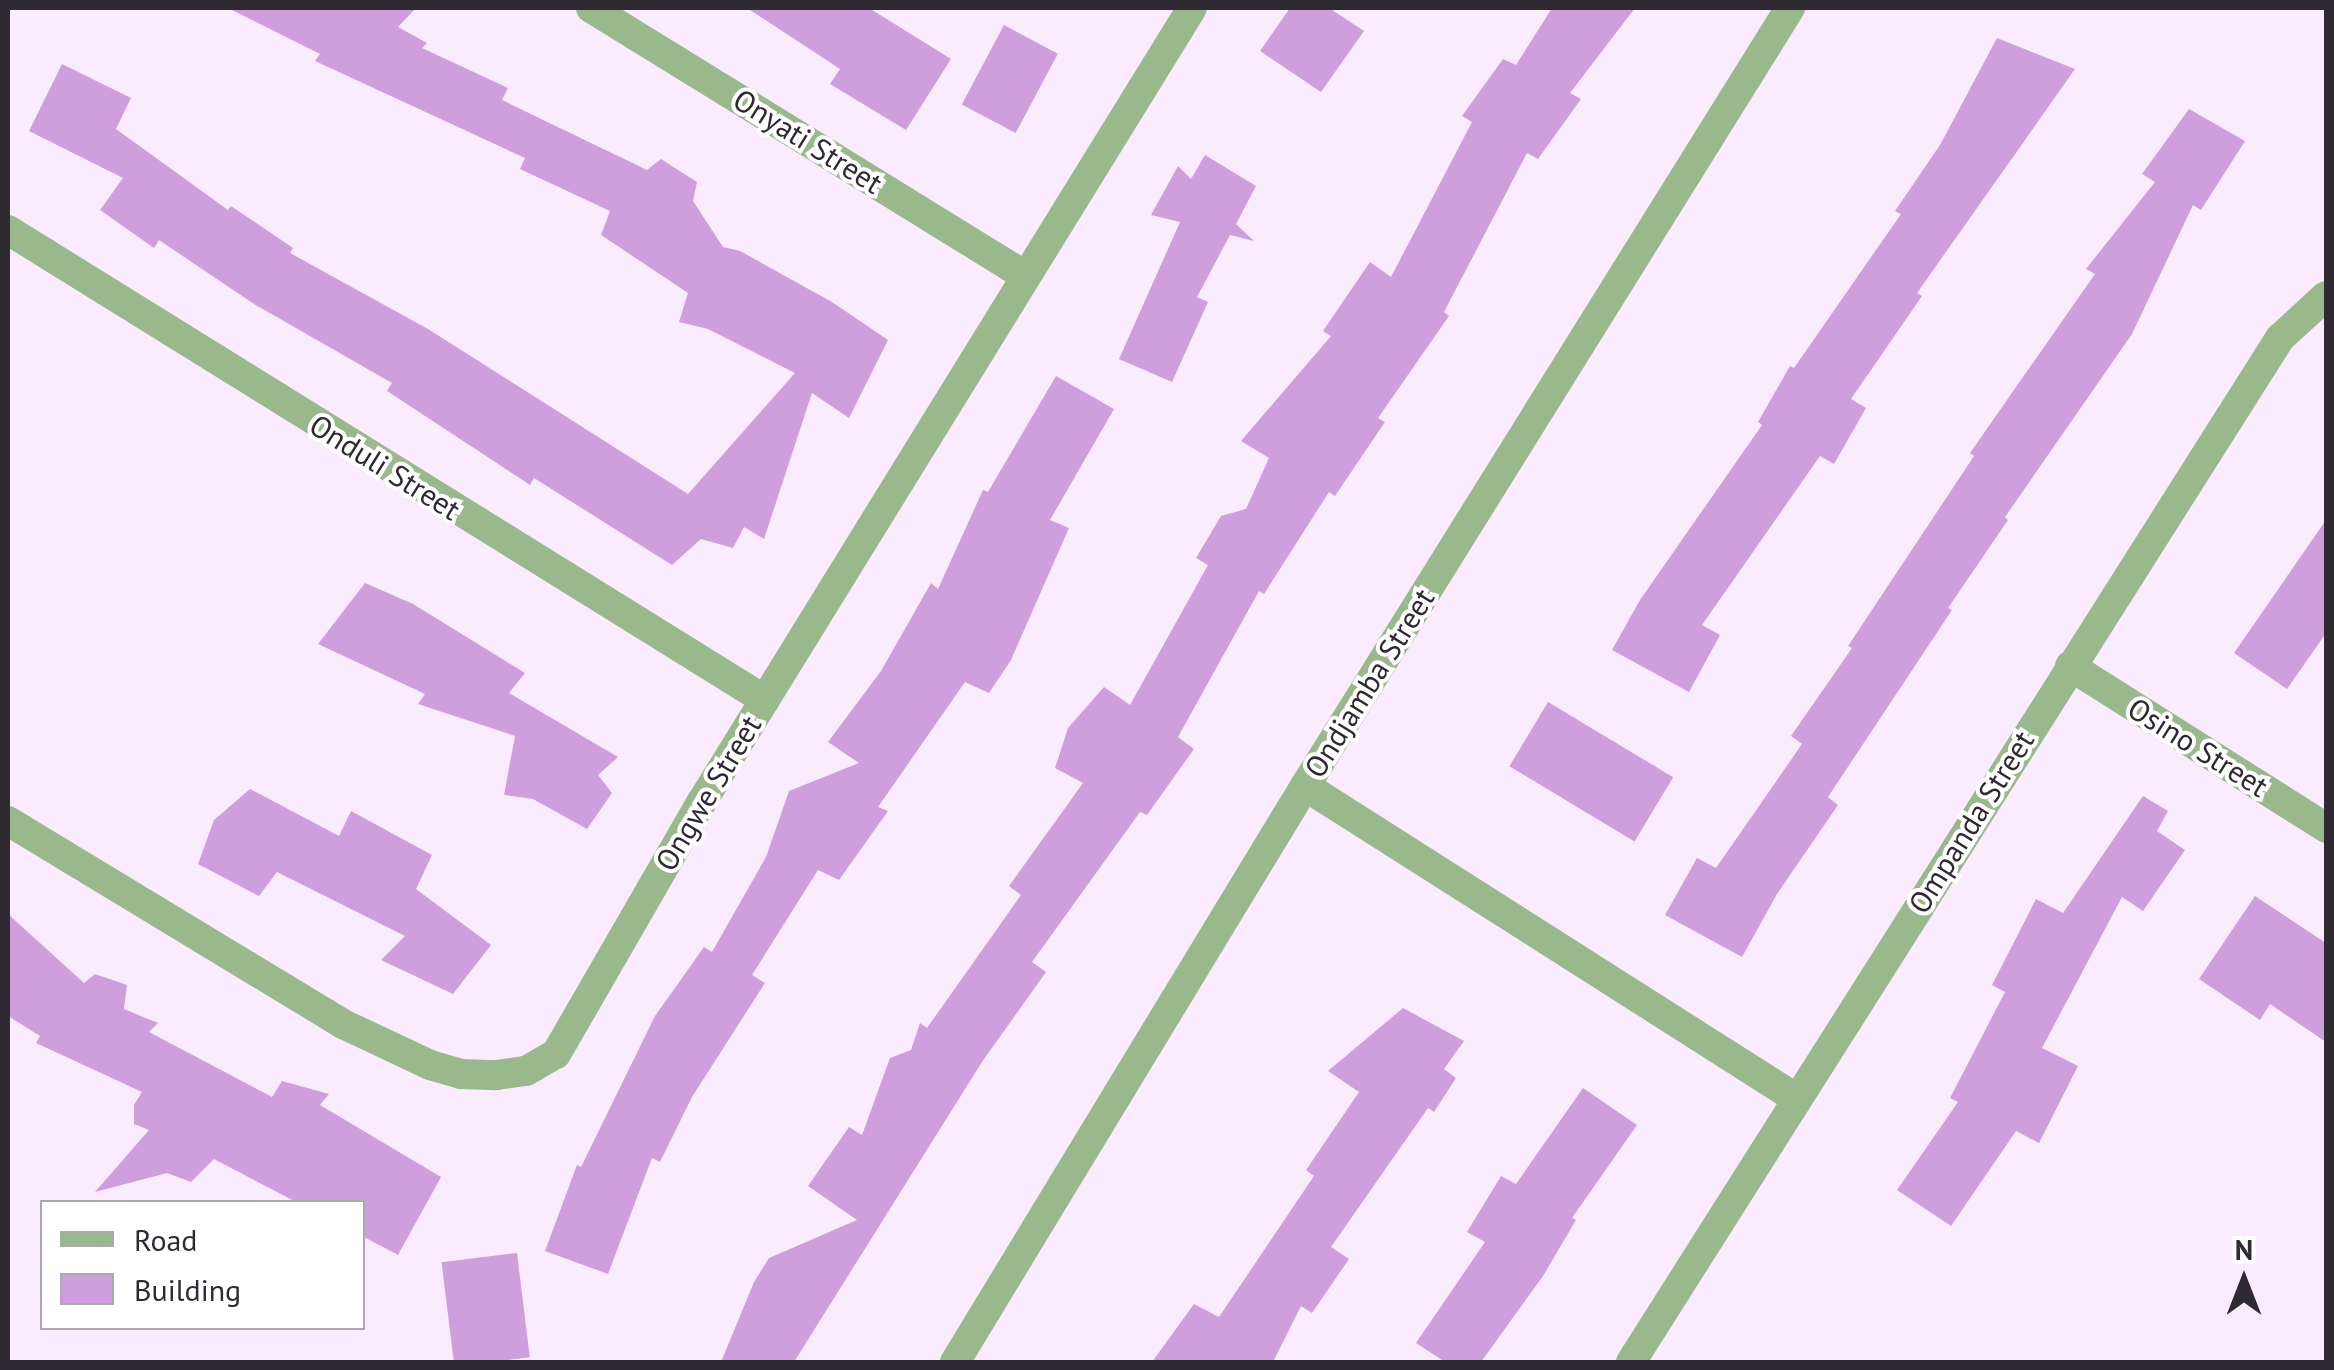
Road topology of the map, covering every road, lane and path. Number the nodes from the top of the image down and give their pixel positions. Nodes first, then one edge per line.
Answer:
1 (592, 8) edge
2 (1192, 8) edge
3 (1790, 8) edge
4 (8, 230) edge
5 (1024, 275) junction
6 (2326, 296) edge
7 (2070, 666) junction
8 (765, 700) junction
9 (1305, 786) junction
10 (8, 821) edge
11 (2326, 828) edge
12 (1796, 1098) junction
13 (955, 1362) edge
14 (1631, 1362) edge

1 - 5 street, Onyati Street
2 - 5 street, Ongwe Street
3 - 9 street, Ondjamba Street
4 - 8 street, Onduli Street
5 - 8 street, Ongwe Street
6 - 7 street, Ompanda Street
7 - 11 street, Osino Street
7 - 12 street, Ompanda Street
8 - 10 street, Ongwe Street
9 - 12 street
9 - 13 street, Ondjamba Street
12 - 14 street, Ompanda Street

